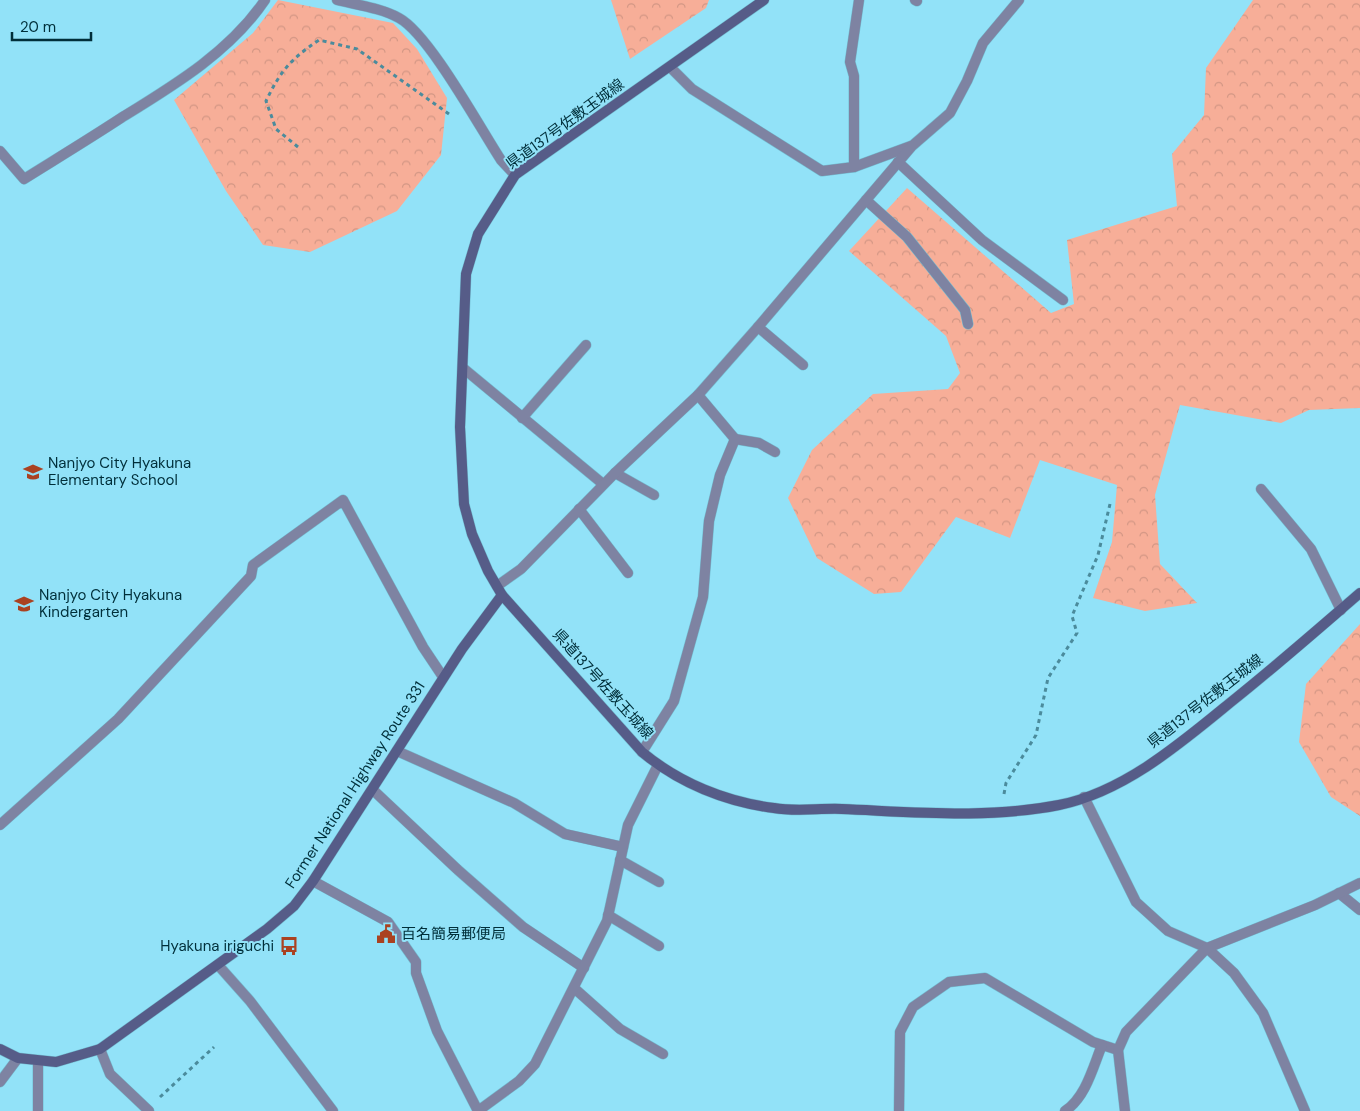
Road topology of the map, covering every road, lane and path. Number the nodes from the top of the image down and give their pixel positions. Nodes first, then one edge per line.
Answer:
1 (265, 0) edge
2 (337, 0) edge
3 (764, 0) edge
4 (859, 0) edge
5 (1019, 0) edge
6 (670, 67) junction
7 (480, 127) junction
8 (912, 146) junction
9 (298, 147) dead end
10 (0, 151) edge
11 (898, 162) junction
12 (854, 167) junction
13 (515, 175) junction
14 (866, 200) junction
15 (1063, 300) dead end
16 (968, 324) dead end
17 (758, 327) junction
18 (586, 346) dead end
19 (803, 365) dead end
20 (463, 368) junction
21 (698, 395) junction
22 (522, 418) junction
23 (735, 439) junction
24 (775, 452) dead end
25 (615, 473) junction
26 (604, 484) junction
27 (1261, 489) dead end
28 (654, 495) dead end
29 (1110, 504) dead end
30 (579, 509) junction
31 (628, 573) dead end
32 (500, 591) junction
33 (1360, 593) edge
34 (1341, 610) junction
35 (443, 677) junction
36 (397, 751) junction
37 (642, 752) junction
38 (658, 765) junction
39 (373, 790) junction
40 (1084, 798) junction
41 (1000, 812) junction
42 (0, 824) edge
43 (623, 847) junction
44 (620, 860) junction
45 (313, 881) junction
46 (659, 882) dead end
47 (1360, 883) edge
48 (1339, 892) junction
49 (1360, 910) edge
50 (608, 915) junction
51 (659, 946) dead end
52 (1206, 948) junction
53 (218, 965) junction
54 (584, 968) junction
55 (574, 988) junction
56 (1102, 1045) junction
57 (214, 1047) dead end
58 (100, 1049) junction
59 (0, 1050) edge
60 (1118, 1050) junction
61 (663, 1054) dead end
62 (18, 1058) junction
63 (38, 1061) junction
64 (0, 1082) edge
65 (148, 1110) edge
66 (38, 1111) edge
67 (334, 1111) edge
68 (478, 1111) edge
69 (899, 1111) edge
70 (1066, 1111) edge
71 (1125, 1111) edge
72 (1305, 1111) edge

1 - 10 street
2 - 7 street
3 - 6 main road, 県道137号佐敷玉城線
4 - 12 street
5 - 8 street
6 - 12 street
6 - 13 main road, 県道137号佐敷玉城線
7 - 9 path
7 - 13 street
8 - 11 street
8 - 12 street
11 - 14 street
11 - 15 street
13 - 20 main road, 県道137号佐敷玉城線
14 - 16 street
14 - 17 street
17 - 19 street
17 - 21 street
18 - 22 street
20 - 22 street
20 - 32 main road, 県道137号佐敷玉城線
21 - 23 street
21 - 25 street
22 - 26 street
23 - 24 street
23 - 37 street
25 - 26 street
25 - 28 street
26 - 30 street
27 - 34 street
29 - 41 path
30 - 31 street
30 - 32 street
32 - 35 main road, Former National Highway Route 331
32 - 37 main road, 県道137号佐敷玉城線
33 - 34 main road, 県道137号佐敷玉城線
34 - 40 main road, 県道137号佐敷玉城線
35 - 36 main road, Former National Highway Route 331
35 - 42 street
36 - 39 main road, Former National Highway Route 331
36 - 43 street
37 - 38 main road, 県道137号佐敷玉城線
38 - 41 main road, 県道137号佐敷玉城線
38 - 43 street
39 - 45 main road, Former National Highway Route 331
39 - 54 street
40 - 41 main road, 県道137号佐敷玉城線
40 - 52 street
43 - 44 street
44 - 46 street
44 - 50 street
45 - 53 main road, Former National Highway Route 331
45 - 68 street
47 - 48 street
48 - 49 street
48 - 52 street
50 - 51 street
50 - 54 street
52 - 60 street
52 - 72 street
53 - 58 main road, Former National Highway Route 331
53 - 67 street
54 - 55 street
55 - 61 street
55 - 68 street
56 - 60 street
56 - 69 street
56 - 70 street
57 - 65 path
58 - 63 main road, Former National Highway Route 331
58 - 65 street
59 - 62 main road, Former National Highway Route 331
60 - 71 street
62 - 63 main road, Former National Highway Route 331
62 - 64 street
63 - 66 street

